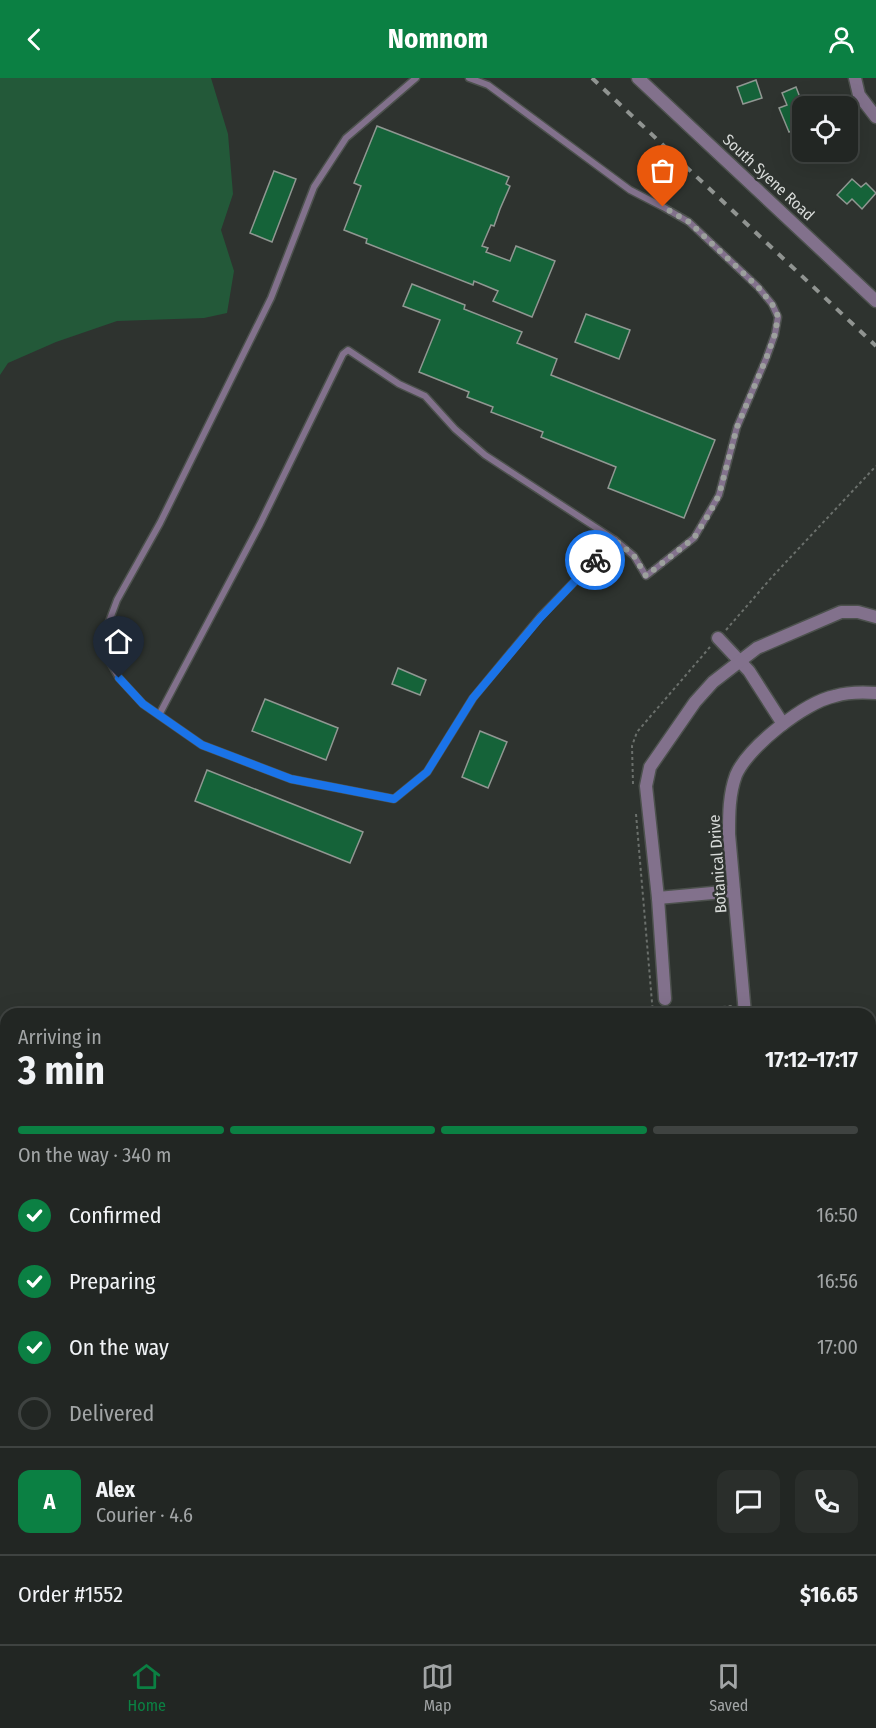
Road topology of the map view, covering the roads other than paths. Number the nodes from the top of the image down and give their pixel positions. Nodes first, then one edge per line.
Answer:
1 (417, 78) edge
2 (469, 78) edge
3 (638, 78) edge
4 (855, 78) edge
5 (876, 117) edge
6 (876, 301) edge
7 (615, 540) junction
8 (876, 617) edge
9 (723, 634) road end
10 (741, 661) junction
11 (876, 693) edge
12 (159, 715) junction
13 (783, 724) junction
14 (734, 891) junction
15 (658, 898) junction
16 (665, 999) dead end
17 (744, 1008) edge

1 - 12 lane
2 - 7 lane
3 - 6 street, South Syene Road
4 - 5 street
7 - 12 lane
7 - 12 lane
8 - 10 street
9 - 10 street
10 - 13 street
10 - 15 street
11 - 13 street, Botanical Drive
13 - 14 street, Botanical Drive
14 - 15 street
14 - 17 street, Botanical Drive
15 - 16 street

